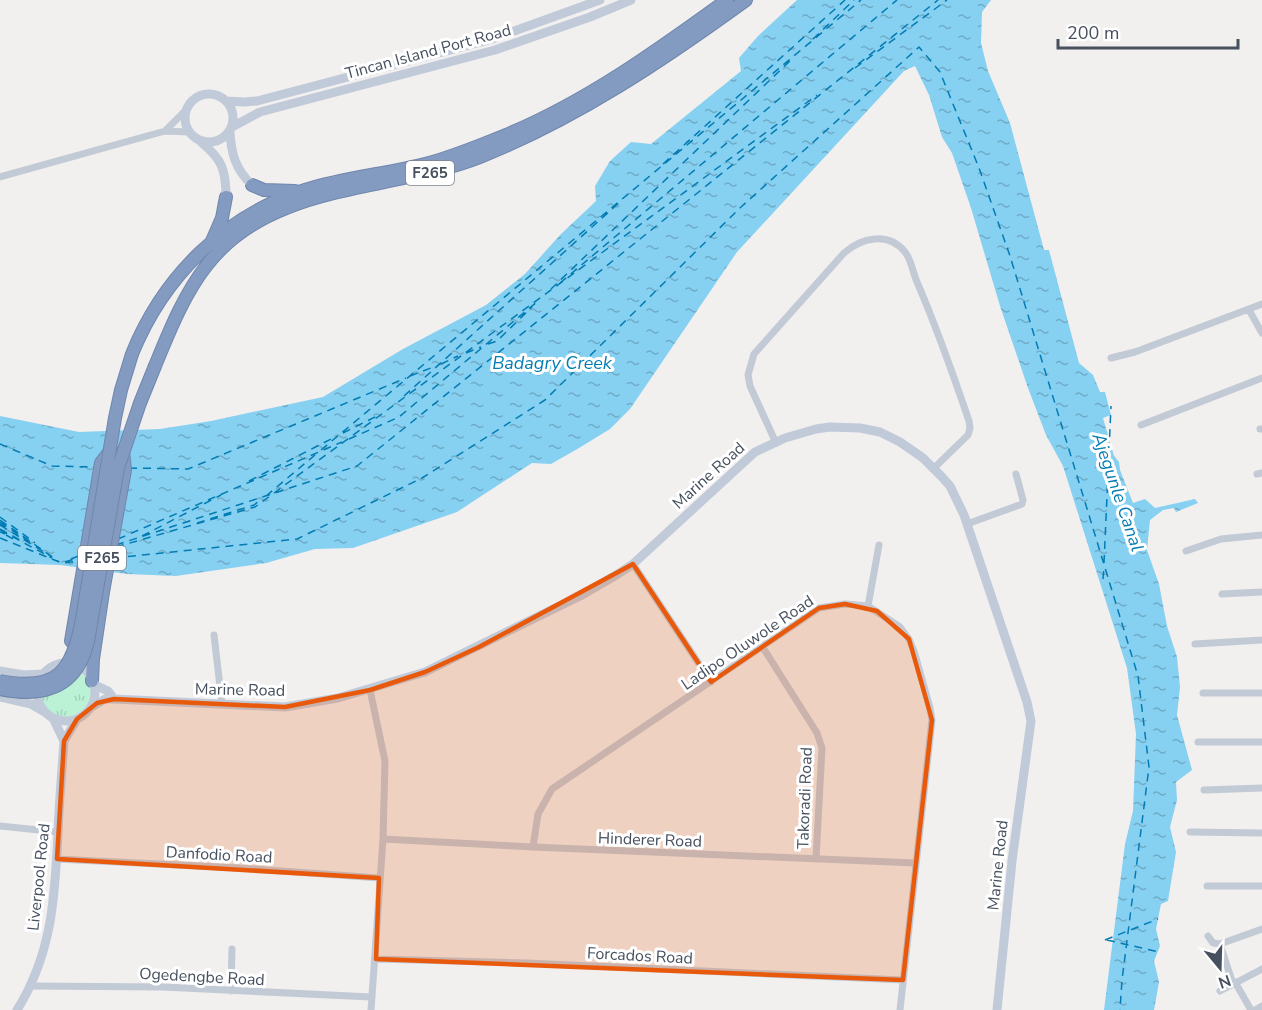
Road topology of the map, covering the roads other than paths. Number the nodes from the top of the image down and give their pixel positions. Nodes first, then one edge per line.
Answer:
1 (600, 0) edge
2 (631, 0) edge
3 (727, 0) edge
4 (746, 0) edge
5 (227, 101) junction
6 (186, 110) junction
7 (231, 129) junction
8 (165, 131) junction
9 (189, 132) junction
10 (200, 140) junction
11 (0, 177) edge
12 (252, 185) joint
13 (305, 190) junction
14 (226, 197) joint
15 (210, 244) junction
16 (1262, 304) edge
17 (1249, 310) junction
18 (1262, 333) edge
19 (1111, 358) dead end
20 (1262, 378) edge
21 (1141, 425) dead end
22 (776, 443) junction
23 (110, 451) junction
24 (123, 451) junction
25 (934, 468) junction
26 (1016, 474) dead end
27 (967, 524) junction
28 (1262, 535) edge
29 (879, 545) dead end
30 (1186, 551) dead end
31 (633, 564) junction
32 (1262, 592) edge
33 (1222, 594) dead end
34 (868, 606) junction
35 (214, 635) dead end
36 (1262, 640) edge
37 (1195, 644) dead end
38 (762, 646) junction
39 (61, 664) junction
40 (0, 671) edge
41 (43, 674) junction
42 (0, 681) edge
43 (711, 682) junction
44 (93, 683) junction
45 (0, 689) edge
46 (370, 690) junction
47 (1203, 693) dead end
48 (1262, 693) edge
49 (0, 697) edge
50 (114, 699) junction
51 (222, 704) junction
52 (90, 708) junction
53 (44, 712) junction
54 (53, 718) junction
55 (77, 719) junction
56 (64, 741) junction
57 (1198, 742) dead end
58 (1262, 742) edge
59 (1262, 788) edge
60 (1204, 790) dead end
61 (0, 826) edge
62 (58, 832) junction
63 (1190, 832) dead end
64 (1262, 833) edge
65 (383, 839) junction
66 (533, 847) junction
67 (57, 859) junction
68 (816, 859) junction
69 (915, 863) junction
70 (379, 878) junction
71 (1207, 886) dead end
72 (1262, 886) edge
73 (1262, 929) edge
74 (1208, 936) dead end
75 (1220, 944) junction
76 (232, 949) dead end
77 (376, 959) junction
78 (1262, 969) edge
79 (903, 980) junction
80 (1234, 983) junction
81 (31, 986) junction
82 (1220, 990) dead end
83 (231, 991) junction
84 (371, 997) junction
85 (1262, 1006) edge
86 (17, 1010) edge
87 (371, 1010) edge
88 (900, 1010) edge
89 (997, 1010) edge
90 (1253, 1010) edge

1 - 5 street, Tincan Island Port Road
2 - 7 street, Tincan Island Port Road
3 - 13 highway, F265
4 - 24 highway, F265, bridge
5 - 6 street
5 - 7 street
6 - 8 street
6 - 9 street
7 - 10 street
7 - 12 street
8 - 9 street
8 - 11 street
9 - 10 street
10 - 14 street
12 - 13 highway
13 - 15 highway, F265
14 - 15 highway
15 - 23 highway, F265, bridge
16 - 17 street
17 - 18 street
17 - 19 street
20 - 21 street
22 - 25 street, Marine Road
22 - 25 street
22 - 31 street, Marine Road
23 - 39 highway
23 - 42 highway, F265, bridge
24 - 44 highway
24 - 45 highway, F265, bridge
25 - 27 street, Marine Road
26 - 27 street
27 - 89 street, Marine Road
28 - 30 street
29 - 34 street
31 - 43 street
31 - 46 street, Marine Road
32 - 33 street
34 - 38 street, Ladipo Oluwole Road
34 - 69 street
35 - 51 street
36 - 37 street
38 - 43 street, Ladipo Oluwole Road
38 - 68 street, Takoradi Road
39 - 41 street
39 - 44 street
40 - 41 street
41 - 53 street
43 - 66 street, Ladipo Oluwole Road
44 - 50 street
44 - 52 street
46 - 51 street, Marine Road
46 - 65 street
47 - 48 street
49 - 53 street
50 - 51 street, Marine Road
50 - 52 street
52 - 55 street
53 - 54 street
54 - 55 street
54 - 56 street, Liverpool Road
55 - 56 street, Liverpool Road
56 - 62 street, Liverpool Road
57 - 58 street
59 - 60 street
61 - 62 street
62 - 67 street, Liverpool Road
63 - 64 street
65 - 66 street, Hinderer Road
65 - 70 street
66 - 68 street, Hinderer Road
67 - 70 street, Danfodio Road
67 - 81 street, Liverpool Road
68 - 69 street, Hinderer Road
69 - 79 street
70 - 77 street
71 - 72 street
73 - 75 street
74 - 75 street
75 - 80 street
76 - 83 street
77 - 79 street, Forcados Road
77 - 84 street
78 - 80 street
79 - 88 street
80 - 82 street
80 - 90 street
81 - 83 street, Ogedengbe Road
81 - 86 street, Liverpool Road
83 - 84 street, Ogedengbe Road
84 - 87 street
85 - 90 street

